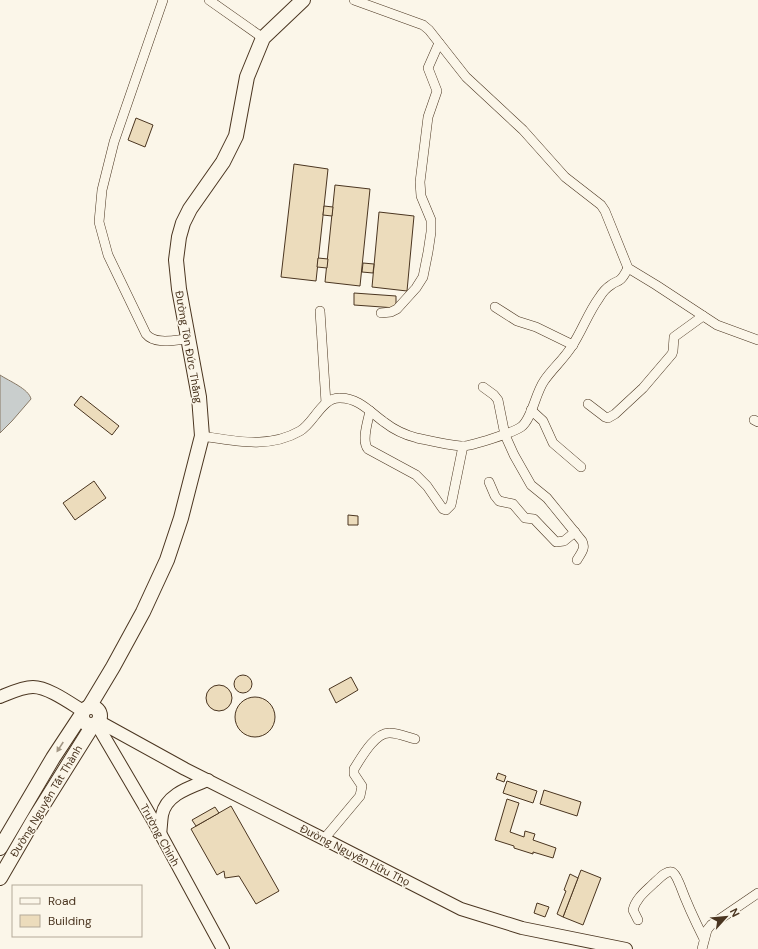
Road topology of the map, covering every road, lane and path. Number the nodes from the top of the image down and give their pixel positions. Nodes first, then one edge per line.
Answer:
1 (163, 0) edge
2 (209, 0) edge
3 (303, 0) edge
4 (354, 0) edge
5 (263, 38) junction
6 (439, 43) junction
7 (628, 268) junction
8 (495, 307) dead end
9 (320, 311) dead end
10 (381, 313) dead end
11 (703, 316) junction
12 (187, 339) junction
13 (758, 340) edge
14 (573, 345) junction
15 (483, 388) dead end
16 (326, 403) junction
17 (588, 404) dead end
18 (531, 410) junction
19 (370, 411) junction
20 (505, 435) junction
21 (202, 436) junction
22 (463, 446) junction
23 (581, 467) dead end
24 (489, 482) dead end
25 (575, 532) junction
26 (577, 560) dead end
27 (0, 697) edge
28 (84, 711) junction
29 (96, 723) junction
30 (415, 739) dead end
31 (208, 780) junction
32 (160, 834) junction
33 (324, 839) junction
34 (0, 848) edge
35 (0, 878) edge
36 (758, 893) edge
37 (638, 920) dead end
38 (704, 939) junction
39 (223, 949) edge
40 (626, 949) edge
41 (702, 949) edge

1 - 12 street
2 - 5 street
3 - 5 highway, Đường Tôn Đức Thắng
4 - 6 street
5 - 12 highway, Đường Tôn Đức Thắng
6 - 7 street
6 - 10 street
7 - 11 street
7 - 14 street
8 - 14 street
9 - 16 street
11 - 13 street
11 - 17 street
12 - 21 highway, Đường Tôn Đức Thắng
14 - 18 street
15 - 20 street
16 - 19 street
16 - 21 street
18 - 20 street
18 - 23 street
19 - 22 street
19 - 22 street
20 - 22 street
20 - 25 street
21 - 28 highway, Đường Tôn Đức Thắng
24 - 25 street
25 - 26 street
27 - 28 main road
28 - 29 highway
28 -> 34 highway, Đường Nguyễn Tất Thành
29 - 31 main road, Đường Nguyễn Hữu Thọ
29 - 32 main road, Trường Chinh
29 - 35 highway, Đường Nguyễn Tất Thành
30 - 33 street
31 - 32 main road
31 - 33 main road, Đường Nguyễn Hữu Thọ
32 - 39 main road, Trường Chinh
33 - 40 main road, Đường Nguyễn Hữu Thọ
36 - 38 street
37 - 38 street
38 - 41 street

